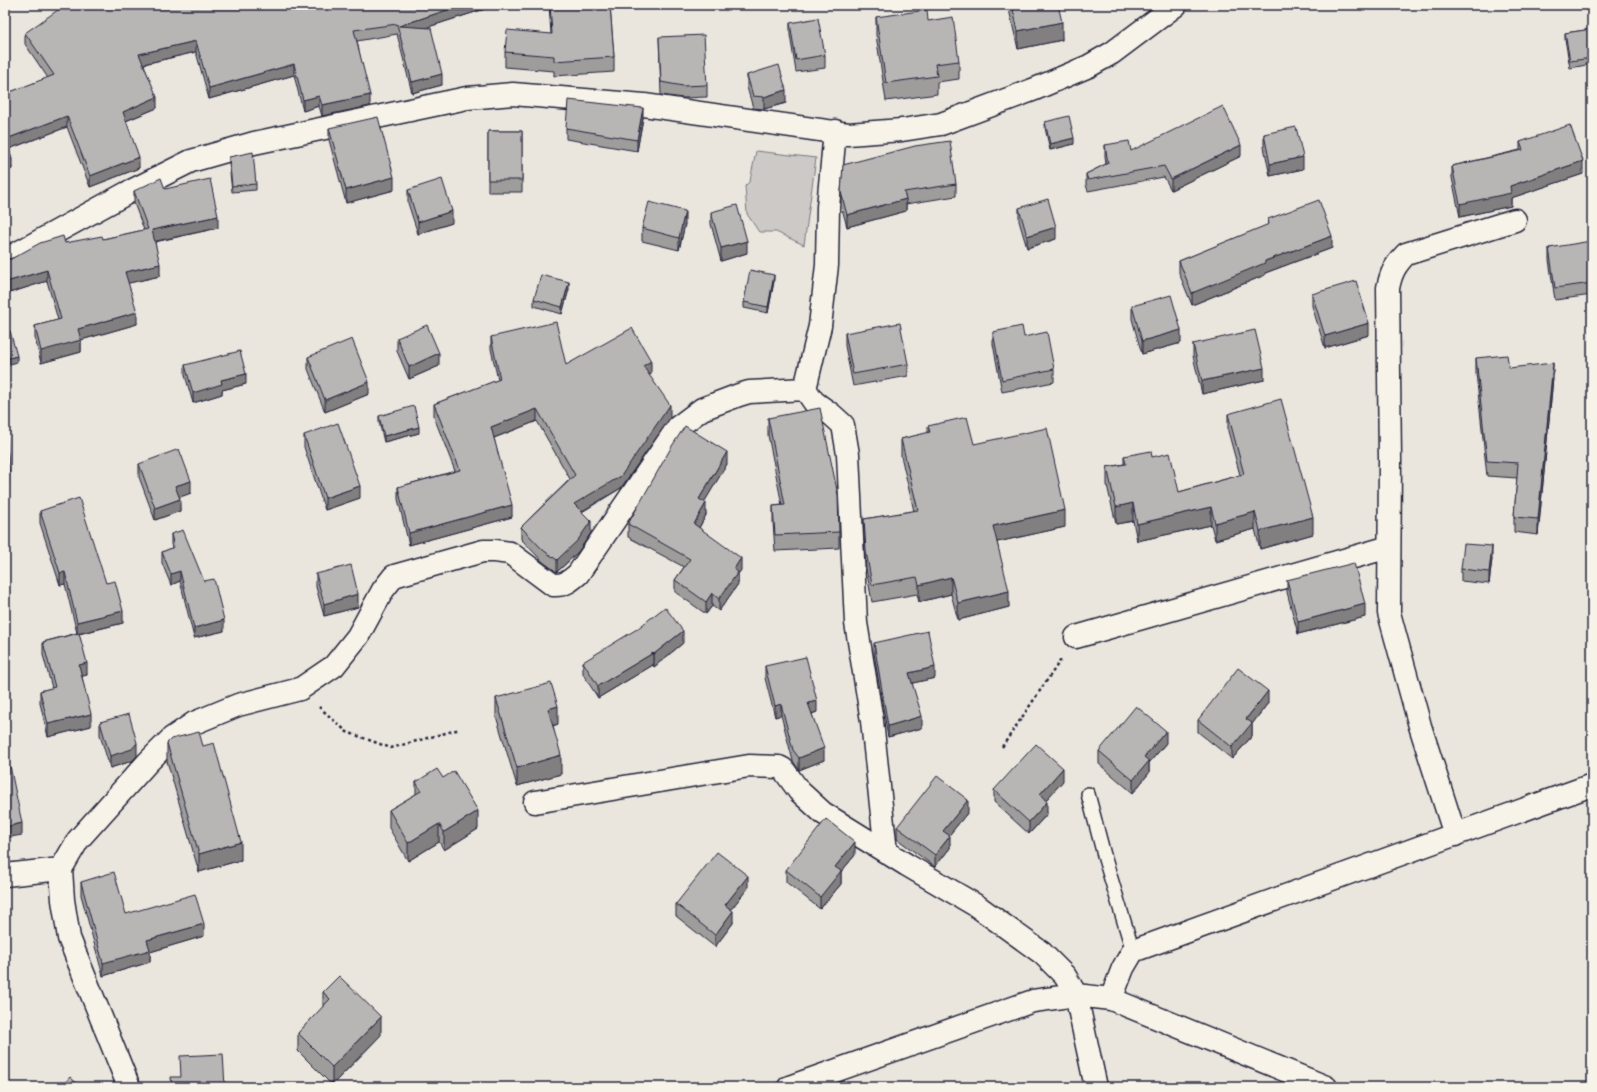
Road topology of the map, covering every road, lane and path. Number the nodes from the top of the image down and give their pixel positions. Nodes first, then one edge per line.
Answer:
1 (1176, 5) edge
2 (835, 131) junction
3 (1515, 220) dead end
4 (5, 260) edge
5 (806, 390) junction
6 (1389, 547) junction
7 (1076, 637) joint
8 (300, 689) junction
9 (460, 729) dead end
10 (1002, 747) dead end
11 (1592, 785) edge
12 (1088, 794) dead end
13 (535, 802) dead end
14 (1455, 835) junction
15 (886, 852) junction
16 (61, 869) junction
17 (5, 875) edge
18 (1133, 951) junction
19 (1076, 995) junction
20 (1111, 999) junction
21 (129, 1087) edge
22 (789, 1087) edge
23 (1096, 1087) edge
24 (1326, 1087) edge

1 - 2 street
2 - 4 street
2 - 5 street
3 - 6 street
5 - 8 street
5 - 15 street
6 - 7 street
6 - 14 street
7 - 10 path
8 - 9 path
8 - 16 street
11 - 14 street
12 - 18 lane
13 - 15 street
14 - 18 street
15 - 19 street
16 - 17 street
16 - 21 street
18 - 20 street
19 - 20 street
19 - 22 street
19 - 23 street
20 - 24 street

